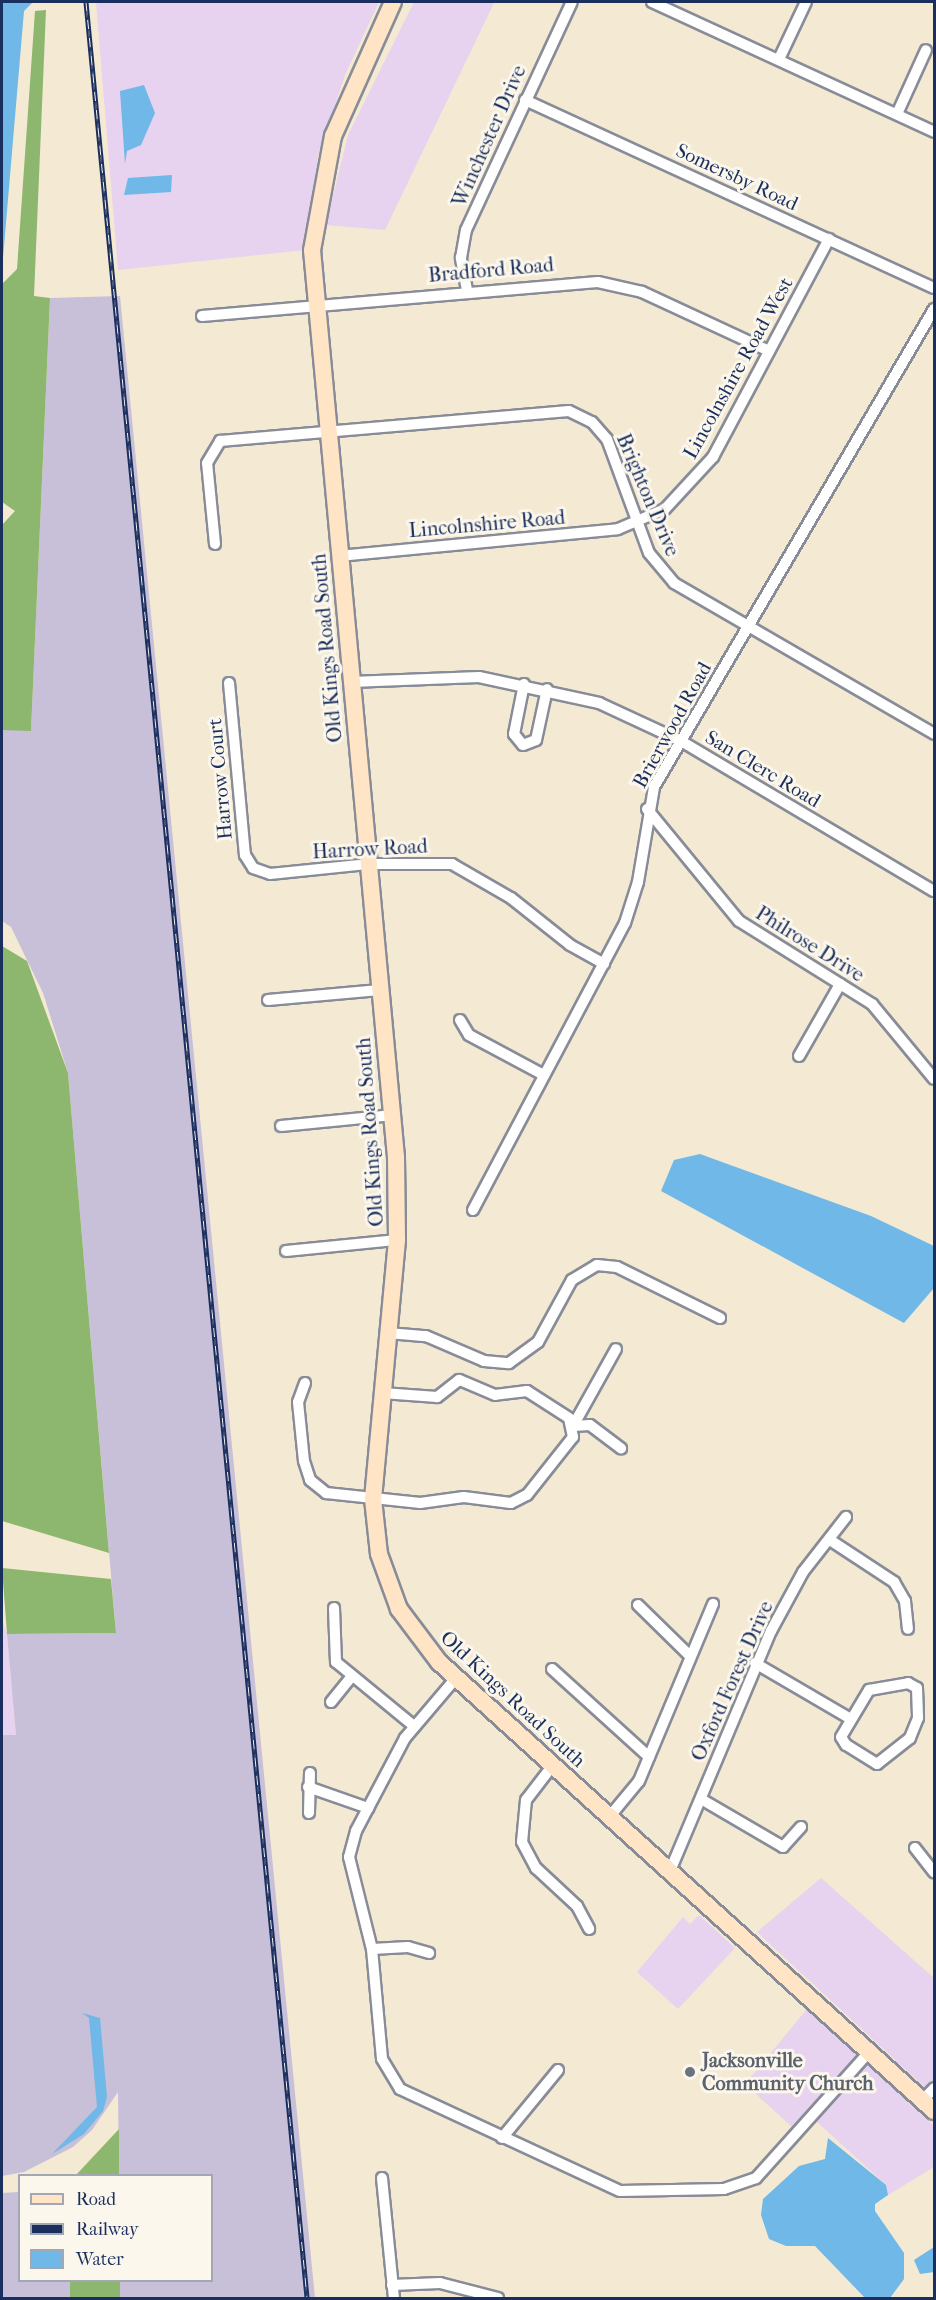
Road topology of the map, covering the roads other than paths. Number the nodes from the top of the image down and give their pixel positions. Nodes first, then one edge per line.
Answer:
1 (393, 2) edge
2 (572, 2) edge
3 (806, 2) edge
4 (658, 3) edge
5 (926, 50) edge
6 (779, 60) junction
7 (525, 100) junction
8 (897, 114) junction
9 (934, 132) edge
10 (829, 239) junction
11 (934, 288) edge
12 (467, 290) junction
13 (315, 306) junction
14 (934, 309) edge
15 (202, 316) dead end
16 (769, 351) junction
17 (327, 431) junction
18 (637, 524) junction
19 (215, 544) dead end
20 (339, 556) junction
21 (748, 628) junction
22 (351, 682) junction
23 (230, 683) dead end
24 (524, 684) junction
25 (548, 689) junction
26 (934, 734) edge
27 (681, 741) junction
28 (647, 809) junction
29 (369, 864) junction
30 (253, 868) joint
31 (934, 891) edge
32 (604, 964) junction
33 (840, 984) junction
34 (380, 990) junction
35 (268, 1000) dead end
36 (460, 1020) dead end
37 (799, 1056) dead end
38 (544, 1076) junction
39 (934, 1079) edge
40 (393, 1114) junction
41 (281, 1126) dead end
42 (473, 1210) dead end
43 (397, 1240) junction
44 (286, 1251) dead end
45 (720, 1318) dead end
46 (388, 1333) junction
47 (616, 1350) dead end
48 (306, 1383) dead end
49 (382, 1393) junction
50 (573, 1426) junction
51 (621, 1448) dead end
52 (373, 1498) junction
53 (846, 1516) dead end
54 (830, 1540) junction
55 (713, 1604) dead end
56 (638, 1605) dead end
57 (334, 1608) dead end
58 (908, 1629) dead end
59 (690, 1656) junction
60 (755, 1663) junction
61 (552, 1669) dead end
62 (351, 1677) junction
63 (456, 1678) junction
64 (331, 1702) dead end
65 (850, 1719) junction
66 (414, 1726) junction
67 (649, 1757) junction
68 (553, 1765) junction
69 (310, 1773) dead end
70 (308, 1787) junction
71 (701, 1798) junction
72 (368, 1808) junction
73 (309, 1813) dead end
74 (610, 1816) junction
75 (801, 1827) dead end
76 (915, 1848) dead end
77 (670, 1871) junction
78 (934, 1872) edge
79 (589, 1929) dead end
80 (372, 1949) junction
81 (429, 1953) dead end
82 (869, 2052) junction
83 (558, 2070) dead end
84 (931, 2100) edge
85 (502, 2138) junction
86 (382, 2178) dead end
87 (392, 2285) junction
88 (394, 2298) edge
89 (498, 2298) edge

1 - 13 street, Old Kings Road South
2 - 7 street, Winchester Drive
3 - 6 street
4 - 6 street
5 - 8 street
6 - 8 street
7 - 10 street, Somersby Road
7 - 12 street, Winchester Drive
8 - 9 street
10 - 11 street, Somersby Road
10 - 16 street, Lincolnshire Road West
12 - 13 street, Bradford Road
12 - 16 street, Bradford Road
13 - 15 street, Bradford Road
13 - 17 street, Old Kings Road South
14 - 21 street, Brierwood Road
16 - 18 street, Lincolnshire Road West
17 - 18 street, Brighton Drive
17 - 19 street, Brighton Drive
17 - 20 street, Old Kings Road South
18 - 20 street, Lincolnshire Road
18 - 21 street, Brighton Drive
20 - 22 street, Old Kings Road South
21 - 26 street, Brighton Drive
21 - 27 street, Brierwood Road
22 - 24 street, San Clerc Road
22 - 29 street, Old Kings Road South
23 - 30 street, Harrow Court
24 - 25 street, San Clerc Road
24 - 25 street
25 - 27 street, San Clerc Road
27 - 28 street, Brierwood Road
27 - 31 street, San Clerc Road
28 - 32 street, Brierwood Road
28 - 33 street, Philrose Drive
29 - 30 street, Harrow Road
29 - 32 street, Harrow Road
29 - 34 street, Old Kings Road South
32 - 38 street, Brierwood Road
33 - 37 street
33 - 39 street, Philrose Drive
34 - 35 street
34 - 40 street, Old Kings Road South
36 - 38 street
38 - 42 street, Brierwood Road
40 - 41 street
40 - 43 street, Old Kings Road South
43 - 44 street
43 - 46 street, Old Kings Road South
45 - 46 street
46 - 49 street, Old Kings Road South
47 - 50 street
48 - 52 street
49 - 50 street
49 - 52 street, Old Kings Road South
50 - 51 street
50 - 52 street
52 - 63 street, Old Kings Road South
53 - 54 street, Oxford Forest Drive
54 - 58 street
54 - 60 street, Oxford Forest Drive
55 - 59 street
56 - 59 street
57 - 62 street
59 - 67 street
60 - 65 street
60 - 71 street, Oxford Forest Drive
61 - 67 street
62 - 64 street
62 - 66 street
63 - 66 street
63 - 68 street, Old Kings Road South
65 - 65 street
66 - 72 street
67 - 74 street
68 - 74 street, Old Kings Road South
68 - 79 street
69 - 70 street
70 - 72 street
70 - 73 street
71 - 75 street
71 - 77 street, Oxford Forest Drive
72 - 80 street
74 - 77 street, Old Kings Road South
76 - 78 street
77 - 82 street, Old Kings Road South
80 - 81 street
80 - 85 street
82 - 84 street, Old Kings Road South
82 - 85 street
83 - 85 street
86 - 87 street
87 - 88 street
87 - 89 street

